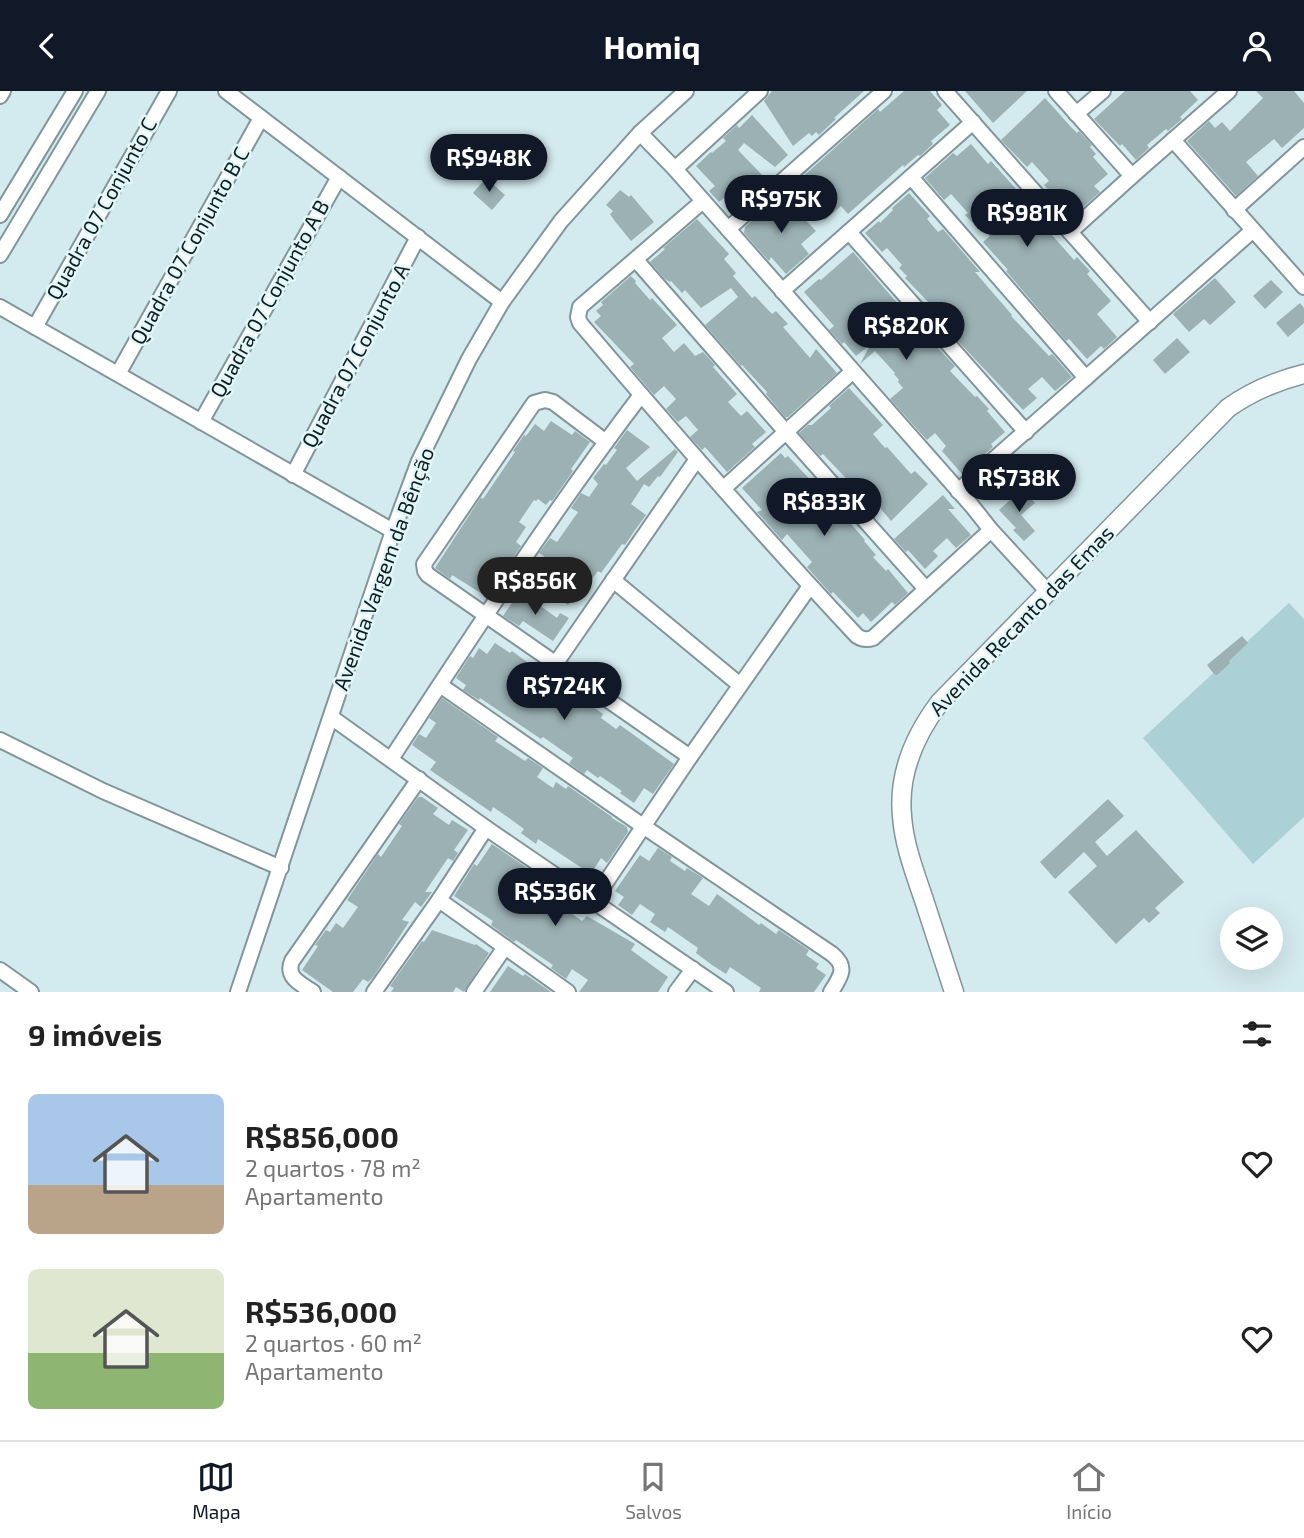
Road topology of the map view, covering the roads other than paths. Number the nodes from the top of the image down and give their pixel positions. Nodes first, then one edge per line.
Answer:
1 (3, 91) edge
2 (75, 91) edge
3 (98, 91) edge
4 (169, 91) edge
5 (226, 91) edge
6 (687, 91) edge
7 (760, 91) edge
8 (884, 91) edge
9 (945, 91) edge
10 (1056, 91) edge
11 (1103, 91) edge
12 (1228, 91) edge
13 (0, 96) edge
14 (1076, 114) junction
15 (261, 118) junction
16 (973, 122) junction
17 (640, 133) junction
18 (1173, 140) junction
19 (1304, 147) edge
20 (675, 169) junction
21 (1132, 176) junction
22 (339, 177) junction
23 (911, 177) junction
24 (702, 201) junction
25 (1234, 210) junction
26 (0, 215) edge
27 (728, 229) junction
28 (1252, 230) junction
29 (849, 232) junction
30 (1070, 232) junction
31 (418, 237) junction
32 (0, 255) edge
33 (636, 260) junction
34 (1304, 287) edge
35 (782, 291) junction
36 (502, 302) junction
37 (0, 307) edge
38 (1150, 322) junction
39 (35, 327) junction
40 (852, 372) junction
41 (118, 374) junction
42 (1304, 374) edge
43 (1086, 378) junction
44 (641, 395) junction
45 (201, 422) junction
46 (786, 432) junction
47 (1026, 432) junction
48 (606, 442) junction
49 (697, 459) junction
50 (293, 475) junction
51 (724, 488) junction
52 (958, 491) junction
53 (991, 530) junction
54 (393, 531) junction
55 (613, 580) junction
56 (810, 586) junction
57 (926, 589) junction
58 (1048, 591) junction
59 (486, 616) junction
60 (556, 663) junction
61 (440, 685) junction
62 (740, 685) junction
63 (331, 717) junction
64 (0, 740) edge
65 (690, 757) junction
66 (391, 759) junction
67 (419, 779) junction
68 (643, 827) junction
69 (486, 828) junction
70 (281, 868) junction
71 (439, 900) junction
72 (594, 900) junction
73 (505, 947) junction
74 (693, 969) junction
75 (0, 970) edge
76 (31, 992) edge
77 (239, 992) edge
78 (313, 992) edge
79 (374, 992) edge
80 (474, 992) edge
81 (568, 992) edge
82 (676, 992) edge
83 (726, 992) edge
84 (831, 992) edge
85 (954, 992) edge

1 - 13 street
2 - 26 street
3 - 32 street
4 - 39 street, Quadra 07 Conjunto C
5 - 15 street
6 - 17 street, Avenida Vargem da Bênção
7 - 20 street
8 - 27 street
9 - 16 street
10 - 14 street
11 - 14 street
12 - 18 street
14 - 21 street
15 - 22 street
15 - 41 street, Quadra 07 Conjunto B C
16 - 23 street
16 - 30 street
17 - 20 street
17 - 36 street, Avenida Vargem da Bênção
18 - 21 street
18 - 25 street
19 - 25 street
20 - 24 street
21 - 30 street
22 - 31 street
22 - 45 street, Quadra 07 Conjunto A B
23 - 29 street
23 - 43 street
24 - 27 street
24 - 33 street
25 - 28 street
27 - 35 street
28 - 34 street
28 - 38 street
29 - 35 street
29 - 47 street
30 - 38 street
31 - 36 street
31 - 50 street, Quadra 07 Conjunto A
33 - 44 street
33 - 46 street
35 - 40 street
36 - 54 street, Avenida Vargem da Bênção
37 - 39 street
38 - 43 street
39 - 41 street
40 - 46 street
40 - 52 street
41 - 45 street
42 - 58 main road, Avenida Recanto das Emas
43 - 47 street
44 - 48 street
44 - 49 street
45 - 50 street
46 - 51 street
46 - 57 street
47 - 52 street
48 - 59 street
48 - 59 street
49 - 51 street
49 - 55 street
50 - 54 street
51 - 56 street
52 - 53 street
53 - 57 street
53 - 58 street
54 - 63 street, Avenida Vargem da Bênção
55 - 60 street
55 - 62 street
56 - 57 street
56 - 62 street
58 - 85 main road, Avenida Recanto das Emas
59 - 60 street
59 - 61 street
60 - 65 street
61 - 66 street
61 - 68 street
62 - 65 street
63 - 66 street
63 - 70 street, Avenida Vargem da Bênção
64 - 70 street
65 - 68 street
66 - 67 street
67 - 69 street
67 - 78 street
68 - 72 street
68 - 84 street
69 - 71 street
69 - 72 street
70 - 77 street, Avenida Vargem da Bênção
71 - 73 street
71 - 79 street
72 - 74 street
73 - 80 street
73 - 81 street
74 - 82 street
74 - 83 street
75 - 76 street

